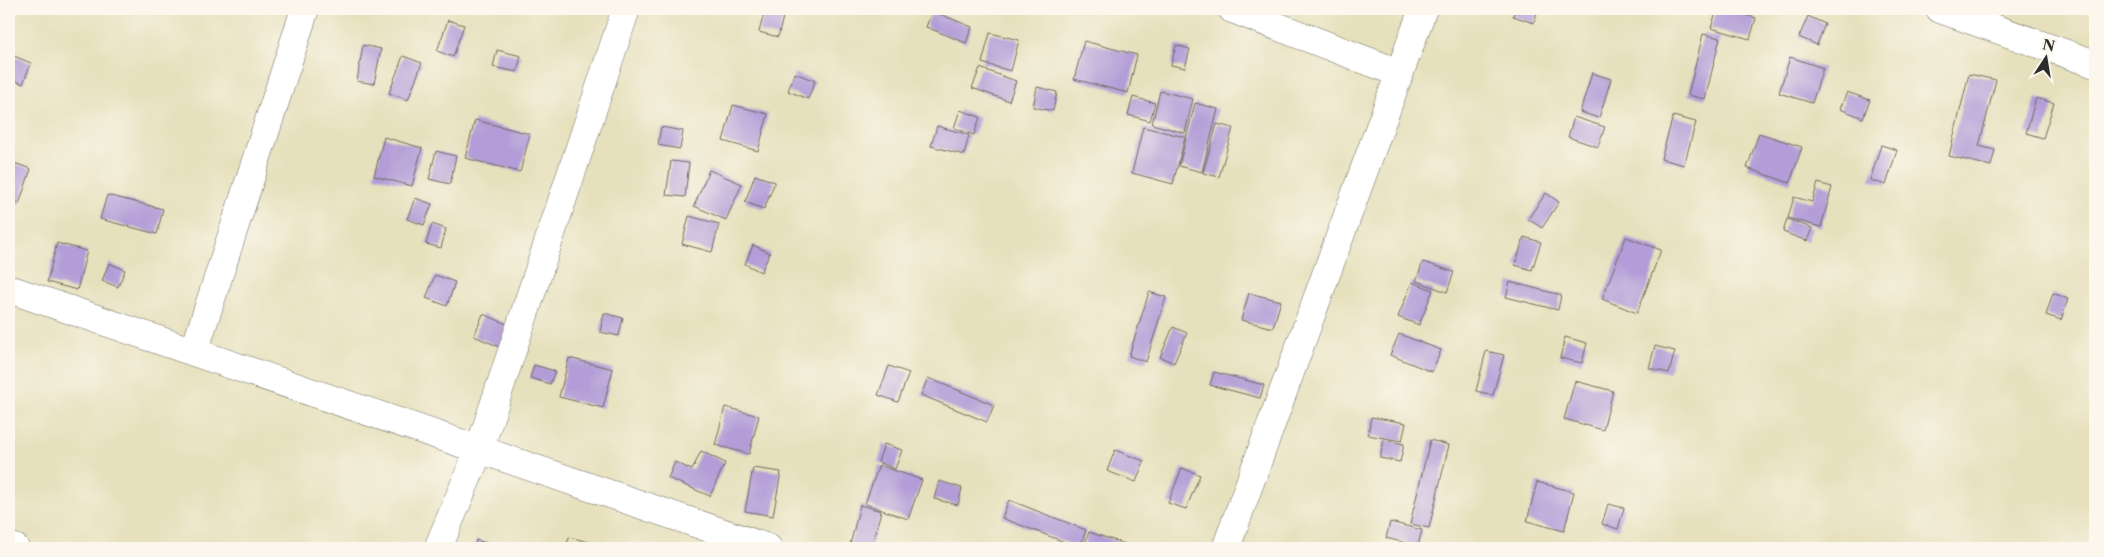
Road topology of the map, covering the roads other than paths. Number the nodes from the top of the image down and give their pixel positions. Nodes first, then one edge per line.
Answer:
1 (305, 9) edge
2 (626, 9) edge
3 (1232, 9) edge
4 (1423, 9) edge
5 (1940, 9) edge
6 (2095, 64) edge
7 (1399, 73) junction
8 (9, 289) edge
9 (194, 352) junction
10 (479, 450) junction
11 (9, 546) edge
12 (15, 548) edge
13 (438, 548) edge
14 (768, 548) edge
15 (1226, 548) edge

1 - 9 street
2 - 10 street
3 - 7 street
4 - 7 street
5 - 6 street
7 - 15 street
8 - 9 street
9 - 10 street
10 - 13 street
10 - 14 street
11 - 12 street

